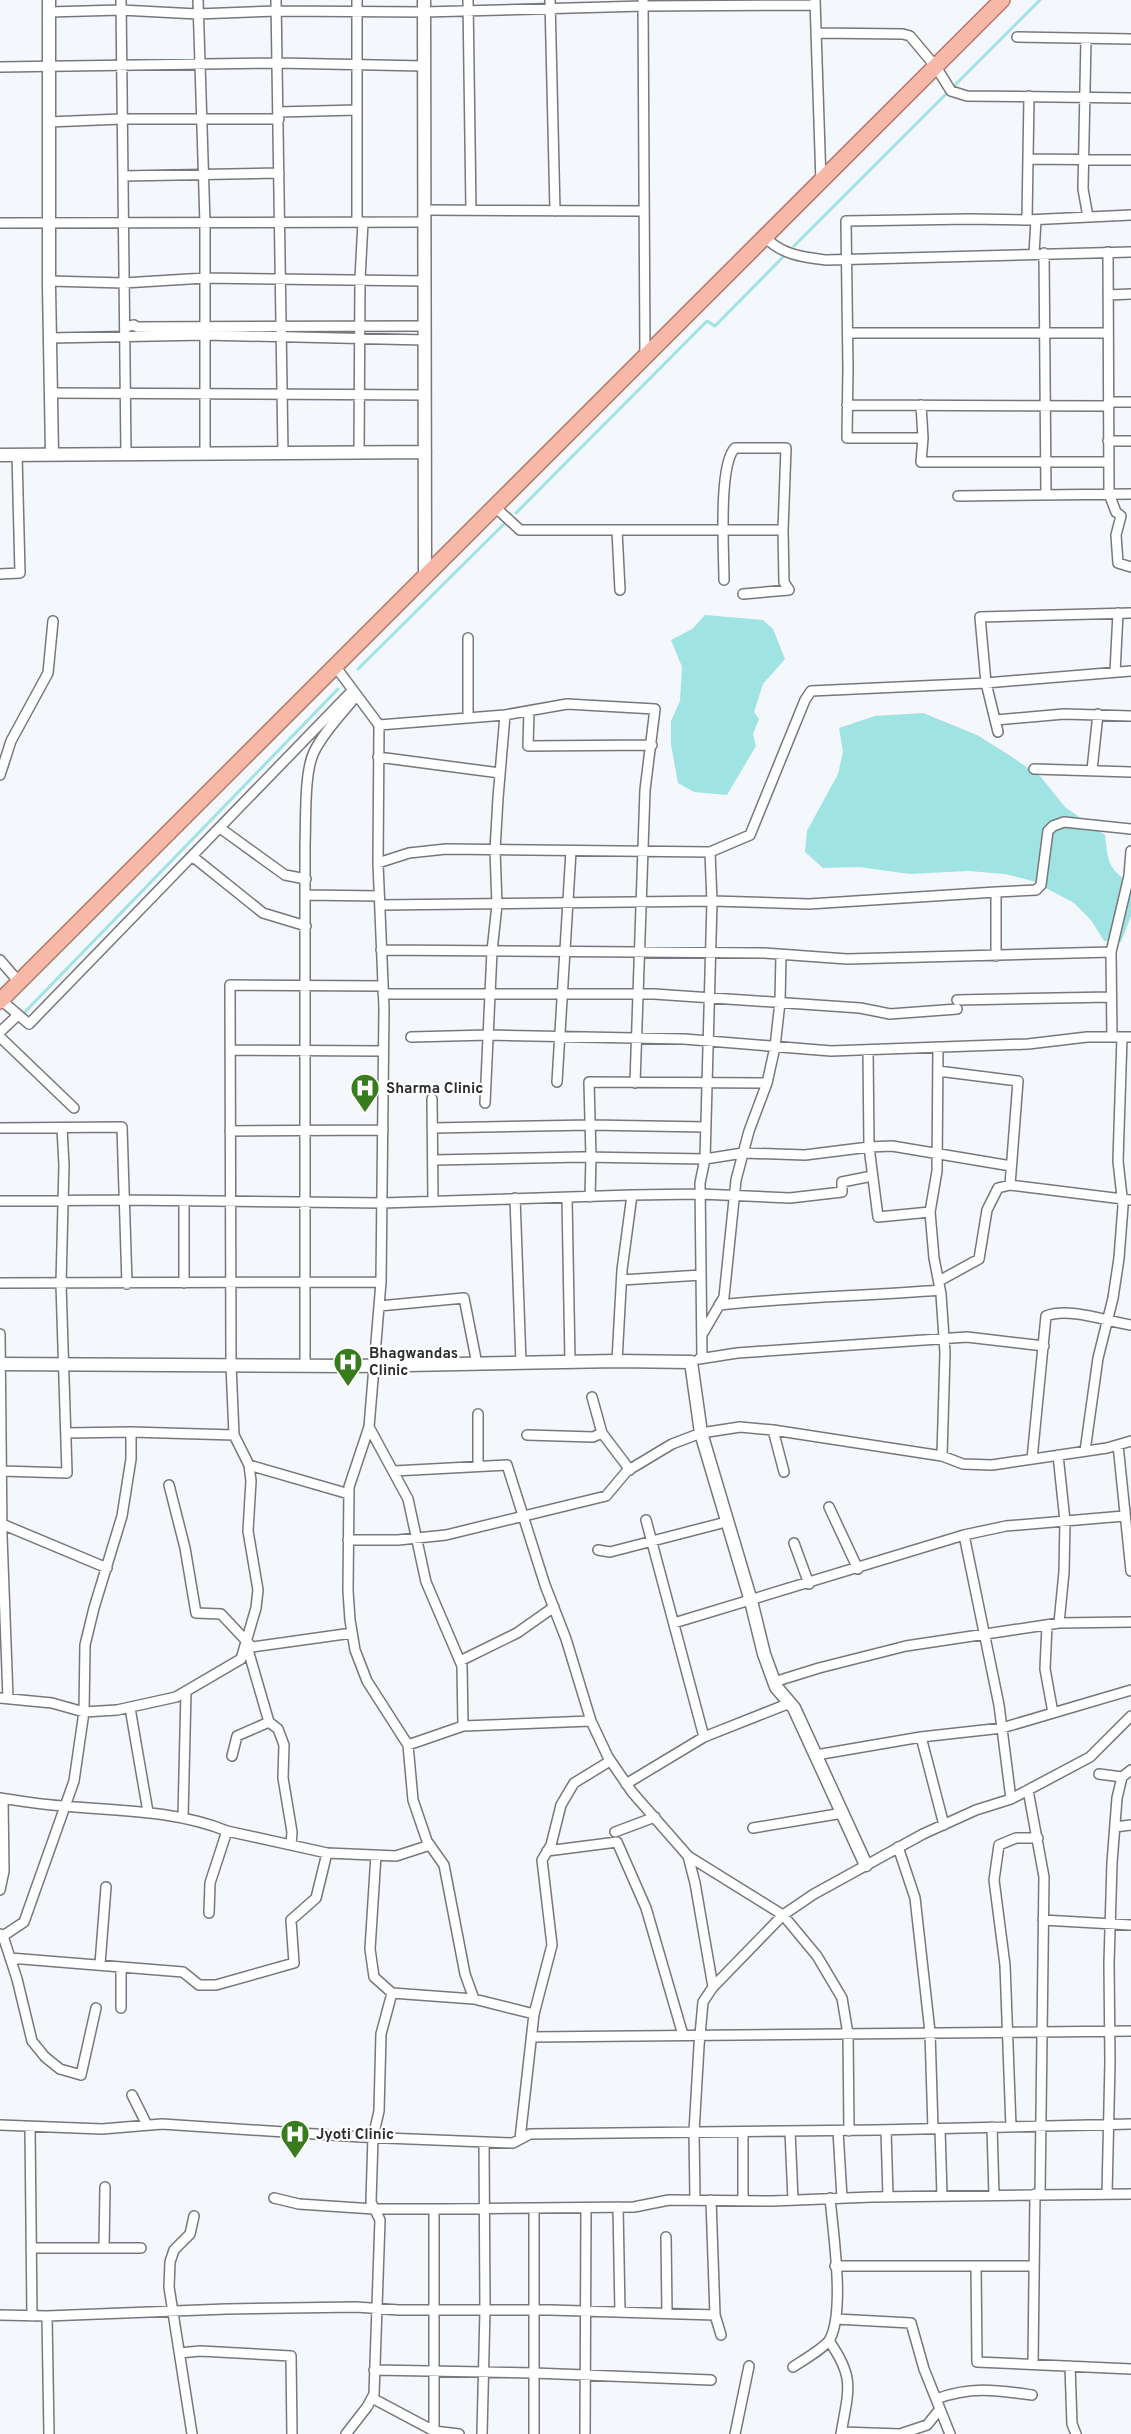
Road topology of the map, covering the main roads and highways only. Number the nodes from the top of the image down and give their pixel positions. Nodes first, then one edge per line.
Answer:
1 (1002, 0) edge
2 (1, 1001) edge

1 - 2 highway

